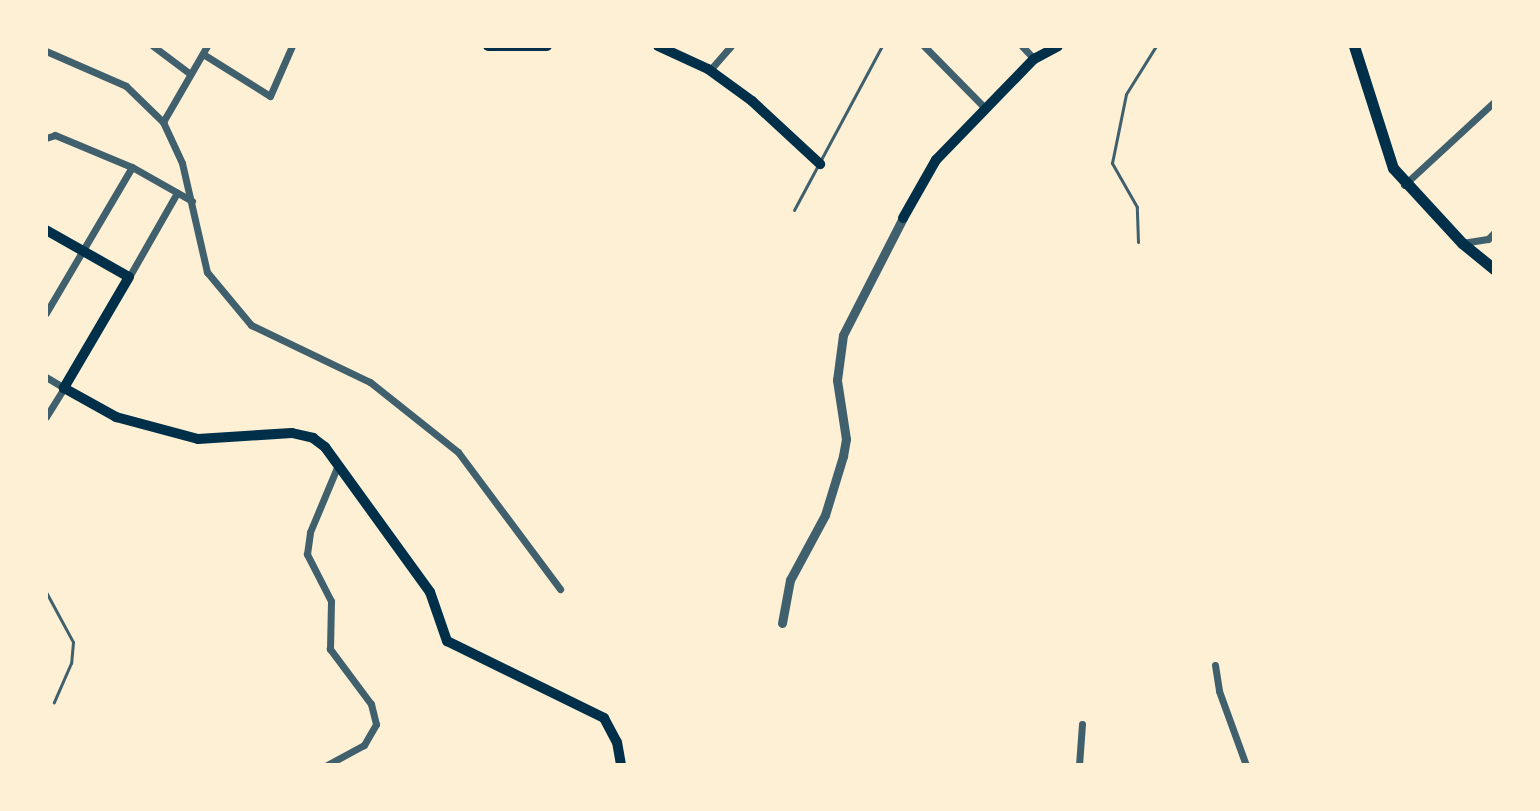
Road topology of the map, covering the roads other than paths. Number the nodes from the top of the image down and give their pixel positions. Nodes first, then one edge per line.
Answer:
1 (153, 46) edge
2 (292, 46) edge
3 (547, 46) edge
4 (658, 46) edge
5 (731, 46) edge
6 (882, 46) edge
7 (924, 46) edge
8 (1022, 46) edge
9 (1058, 46) edge
10 (1156, 46) edge
11 (1354, 46) edge
12 (490, 47) edge
13 (205, 50) edge
14 (46, 51) edge
15 (1034, 59) junction
16 (708, 69) junction
17 (189, 73) junction
18 (1494, 102) edge
19 (986, 109) junction
20 (163, 122) junction
21 (46, 138) edge
22 (820, 164) junction
23 (132, 167) junction
24 (1404, 185) junction
25 (177, 193) junction
26 (192, 201) junction
27 (794, 210) dead end
28 (903, 218) joint
29 (46, 230) edge
30 (1494, 233) edge
31 (1138, 242) dead end
32 (1462, 243) junction
33 (83, 254) junction
34 (1494, 269) edge
35 (129, 277) junction
36 (47, 308) edge
37 (46, 377) edge
38 (64, 388) junction
39 (47, 415) edge
40 (338, 465) junction
41 (560, 589) dead end
42 (46, 592) edge
43 (782, 623) dead end
44 (1215, 665) dead end
45 (54, 702) dead end
46 (1082, 724) dead end
47 (327, 765) edge
48 (621, 765) edge
49 (1079, 765) edge
50 (1246, 765) edge

1 - 17 street
2 - 13 street
3 - 12 main road
4 - 16 main road
5 - 16 street
6 - 22 lane
7 - 19 street
8 - 15 street
9 - 15 main road
10 - 31 lane
11 - 24 main road
13 - 17 street
14 - 20 street
15 - 19 main road
16 - 22 main road
17 - 20 street
18 - 24 street
19 - 28 main road
20 - 26 street
21 - 23 street
22 - 27 lane
23 - 25 street
23 - 33 street
24 - 32 main road
25 - 26 street
25 - 35 street
26 - 41 street
28 - 43 street
29 - 33 main road
30 - 32 street
32 - 34 main road
33 - 35 main road
33 - 36 street
35 - 38 main road
37 - 38 street
38 - 39 street
38 - 40 main road
40 - 47 street
40 - 48 main road
42 - 45 lane
44 - 50 street
46 - 49 street

